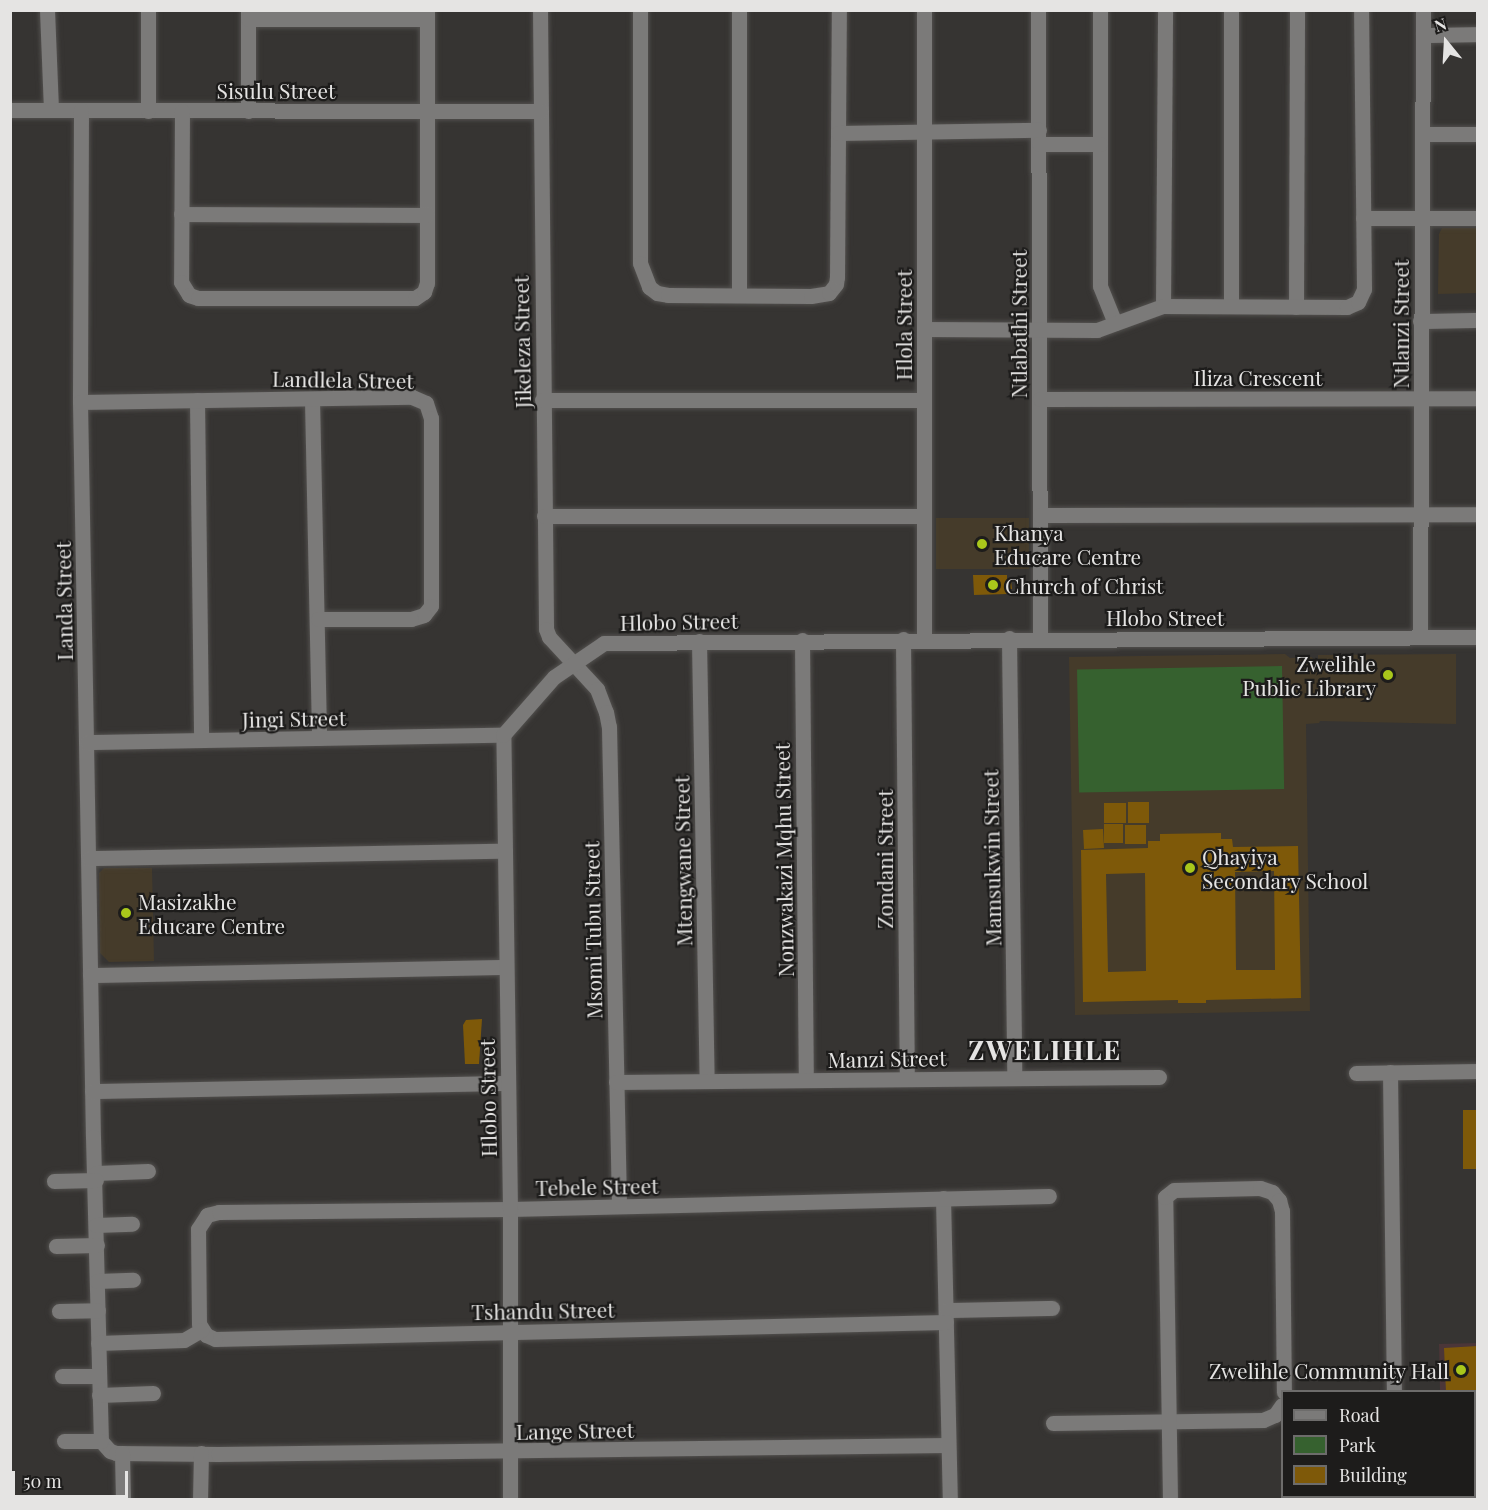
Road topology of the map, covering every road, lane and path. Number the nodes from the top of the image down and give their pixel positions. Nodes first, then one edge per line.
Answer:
1 (47, 10) edge
2 (148, 10) edge
3 (540, 10) edge
4 (640, 10) edge
5 (739, 10) edge
6 (839, 10) edge
7 (924, 10) edge
8 (1038, 10) edge
9 (1100, 10) edge
10 (1165, 10) edge
11 (1231, 10) edge
12 (1297, 10) edge
13 (1361, 10) edge
14 (1423, 10) edge
15 (248, 15) edge
16 (427, 15) edge
17 (1478, 34) edge
18 (1423, 35) junction
19 (10, 110) edge
20 (51, 110) junction
21 (81, 110) junction
22 (148, 111) junction
23 (182, 111) junction
24 (248, 111) junction
25 (426, 111) junction
26 (541, 111) junction
27 (924, 132) junction
28 (838, 133) junction
29 (1422, 134) junction
30 (1478, 134) edge
31 (1039, 137) junction
32 (1100, 144) junction
33 (181, 214) junction
34 (427, 215) junction
35 (1363, 218) junction
36 (1421, 218) junction
37 (1478, 218) edge
38 (739, 295) junction
39 (1163, 306) junction
40 (1231, 306) junction
41 (1296, 307) junction
42 (1478, 320) edge
43 (1420, 321) junction
44 (1115, 323) junction
45 (924, 329) junction
46 (1039, 331) junction
47 (1421, 398) junction
48 (1478, 398) edge
49 (312, 399) junction
50 (1040, 399) junction
51 (196, 400) junction
52 (542, 400) junction
53 (924, 400) junction
54 (80, 402) junction
55 (1421, 514) junction
56 (1478, 514) edge
57 (1040, 515) junction
58 (544, 516) junction
59 (924, 516) junction
60 (318, 619) junction
61 (1420, 637) junction
62 (1478, 637) edge
63 (1010, 638) junction
64 (1040, 638) junction
65 (903, 639) junction
66 (924, 639) junction
67 (802, 640) junction
68 (699, 641) junction
69 (575, 662) junction
70 (503, 735) junction
71 (319, 738) junction
72 (201, 740) junction
73 (87, 742) junction
74 (505, 851) junction
75 (89, 858) junction
76 (506, 967) junction
77 (90, 975) junction
78 (1478, 1071) edge
79 (1390, 1072) junction
80 (1356, 1073) dead end
81 (1159, 1077) dead end
82 (1014, 1078) junction
83 (907, 1079) junction
84 (806, 1080) junction
85 (707, 1081) junction
86 (616, 1082) junction
87 (508, 1083) junction
88 (92, 1091) junction
89 (148, 1171) dead end
90 (96, 1176) junction
91 (54, 1181) dead end
92 (1049, 1196) dead end
93 (943, 1198) junction
94 (619, 1206) junction
95 (510, 1209) junction
96 (132, 1224) dead end
97 (96, 1225) junction
98 (97, 1245) junction
99 (56, 1246) dead end
100 (133, 1280) dead end
101 (97, 1281) junction
102 (1052, 1308) dead end
103 (98, 1310) junction
104 (59, 1311) dead end
105 (946, 1316) junction
106 (201, 1330) junction
107 (511, 1332) junction
108 (98, 1343) junction
109 (62, 1376) dead end
110 (99, 1376) junction
111 (1284, 1390) edge
112 (1394, 1390) edge
113 (153, 1393) dead end
114 (99, 1395) junction
115 (1281, 1406) edge
116 (1169, 1421) junction
117 (1053, 1423) dead end
118 (64, 1441) dead end
119 (101, 1441) junction
120 (948, 1445) junction
121 (511, 1452) junction
122 (122, 1453) junction
123 (201, 1453) junction
124 (1478, 1499) edge
125 (123, 1500) edge
126 (200, 1500) edge
127 (510, 1500) edge
128 (950, 1500) edge
129 (1170, 1500) edge
130 (1472, 1500) edge

1 - 20 street
2 - 22 street
3 - 26 street, Jikeleza Street
4 - 38 street
5 - 38 street
6 - 28 street
7 - 27 street, Hlola Street
8 - 31 street, Ntlabathi Street
9 - 32 street
10 - 39 street
11 - 40 street
12 - 41 street
13 - 35 street
14 - 18 street, Ntlanzi Street
15 - 16 street
15 - 24 street
16 - 25 street
17 - 18 street
18 - 29 street, Ntlanzi Street
19 - 20 street, Sisulu Street
20 - 21 street, Sisulu Street
21 - 22 street, Sisulu Street
21 - 54 street, Landa Street
22 - 23 street, Sisulu Street
23 - 24 street, Sisulu Street
23 - 33 street
24 - 25 street, Sisulu Street
25 - 26 street, Sisulu Street
25 - 34 street
26 - 52 street, Jikeleza Street
27 - 28 street
27 - 31 street
27 - 45 street, Hlola Street
28 - 38 street
29 - 30 street
29 - 36 street, Ntlanzi Street
31 - 32 street
31 - 46 street, Ntlabathi Street
32 - 44 street
33 - 34 street
33 - 34 street
35 - 36 street
35 - 41 street
36 - 37 street
36 - 43 street, Ntlanzi Street
39 - 40 street
39 - 44 street
40 - 41 street
42 - 43 street
43 - 47 street, Ntlanzi Street
44 - 46 street
45 - 46 street
45 - 53 street, Hlola Street
46 - 50 street, Ntlabathi Street
47 - 48 street, Iliza Crescent
47 - 50 street, Iliza Crescent
47 - 55 street, Ntlanzi Street
49 - 51 street, Landlela Street
49 - 60 street
49 - 60 street, Landlela Street
50 - 57 street, Ntlabathi Street
51 - 54 street, Landlela Street
51 - 72 street
52 - 53 street
52 - 58 street, Jikeleza Street
53 - 59 street, Hlola Street
54 - 73 street, Landa Street
55 - 56 street
55 - 57 street
55 - 61 street, Ntlanzi Street
57 - 64 street, Ntlabathi Street
58 - 59 street
58 - 69 street, Jikeleza Street
59 - 66 street, Hlola Street
60 - 71 street
61 - 62 street, Hlobo Street
61 - 64 street, Hlobo Street
63 - 64 street, Hlobo Street
63 - 66 street, Hlobo Street
63 - 82 street, Mamsukwin Street
65 - 66 street, Hlobo Street
65 - 67 street, Hlobo Street
65 - 83 street, Zondani Street
67 - 68 street, Hlobo Street
67 - 84 street, Nonzwakazi Mqhu Street
68 - 69 street, Hlobo Street
68 - 85 street, Mtengwane Street
69 - 70 street, Hlobo Street
69 - 86 street, Msomi Tubu Street
70 - 71 street, Jingi Street
70 - 74 street, Hlobo Street
71 - 72 street, Jingi Street
72 - 73 street, Jingi Street
73 - 75 street, Landa Street
74 - 75 street
74 - 76 street, Hlobo Street
75 - 77 street, Landa Street
76 - 77 street
76 - 87 street, Hlobo Street
77 - 88 street, Landa Street
78 - 79 street
79 - 80 street
79 - 112 street
81 - 82 street, Manzi Street
82 - 83 street, Manzi Street
83 - 84 street, Manzi Street
84 - 85 street, Manzi Street
85 - 86 street, Manzi Street
86 - 94 street, Msomi Tubu Street
87 - 88 street
87 - 95 street, Hlobo Street
88 - 90 street, Landa Street
89 - 90 street
90 - 91 street
90 - 97 street, Landa Street
92 - 93 street, Tebele Street
93 - 94 street, Tebele Street
93 - 105 street
94 - 95 street, Tebele Street
95 - 106 street, Tebele Street
95 - 107 street, Hlobo Street
96 - 97 street
97 - 98 street, Landa Street
98 - 99 street
98 - 101 street, Landa Street
100 - 101 street
101 - 103 street, Landa Street
102 - 105 street, Tshandu Street
103 - 104 street
103 - 108 street, Landa Street
105 - 107 street, Tshandu Street
105 - 120 street
106 - 107 street, Tshandu Street
106 - 108 street
107 - 121 street, Hlobo Street
108 - 110 street, Landa Street
109 - 110 street
110 - 114 street, Landa Street
111 - 116 street
113 - 114 street
114 - 119 street, Landa Street
115 - 116 street
116 - 117 street
116 - 129 street
118 - 119 street
119 - 122 street
120 - 121 street, Lange Street
120 - 128 street
121 - 123 street, Lange Street
121 - 127 street, Hlobo Street
122 - 123 street, Lange Street
122 - 125 street
123 - 126 street
124 - 130 street

